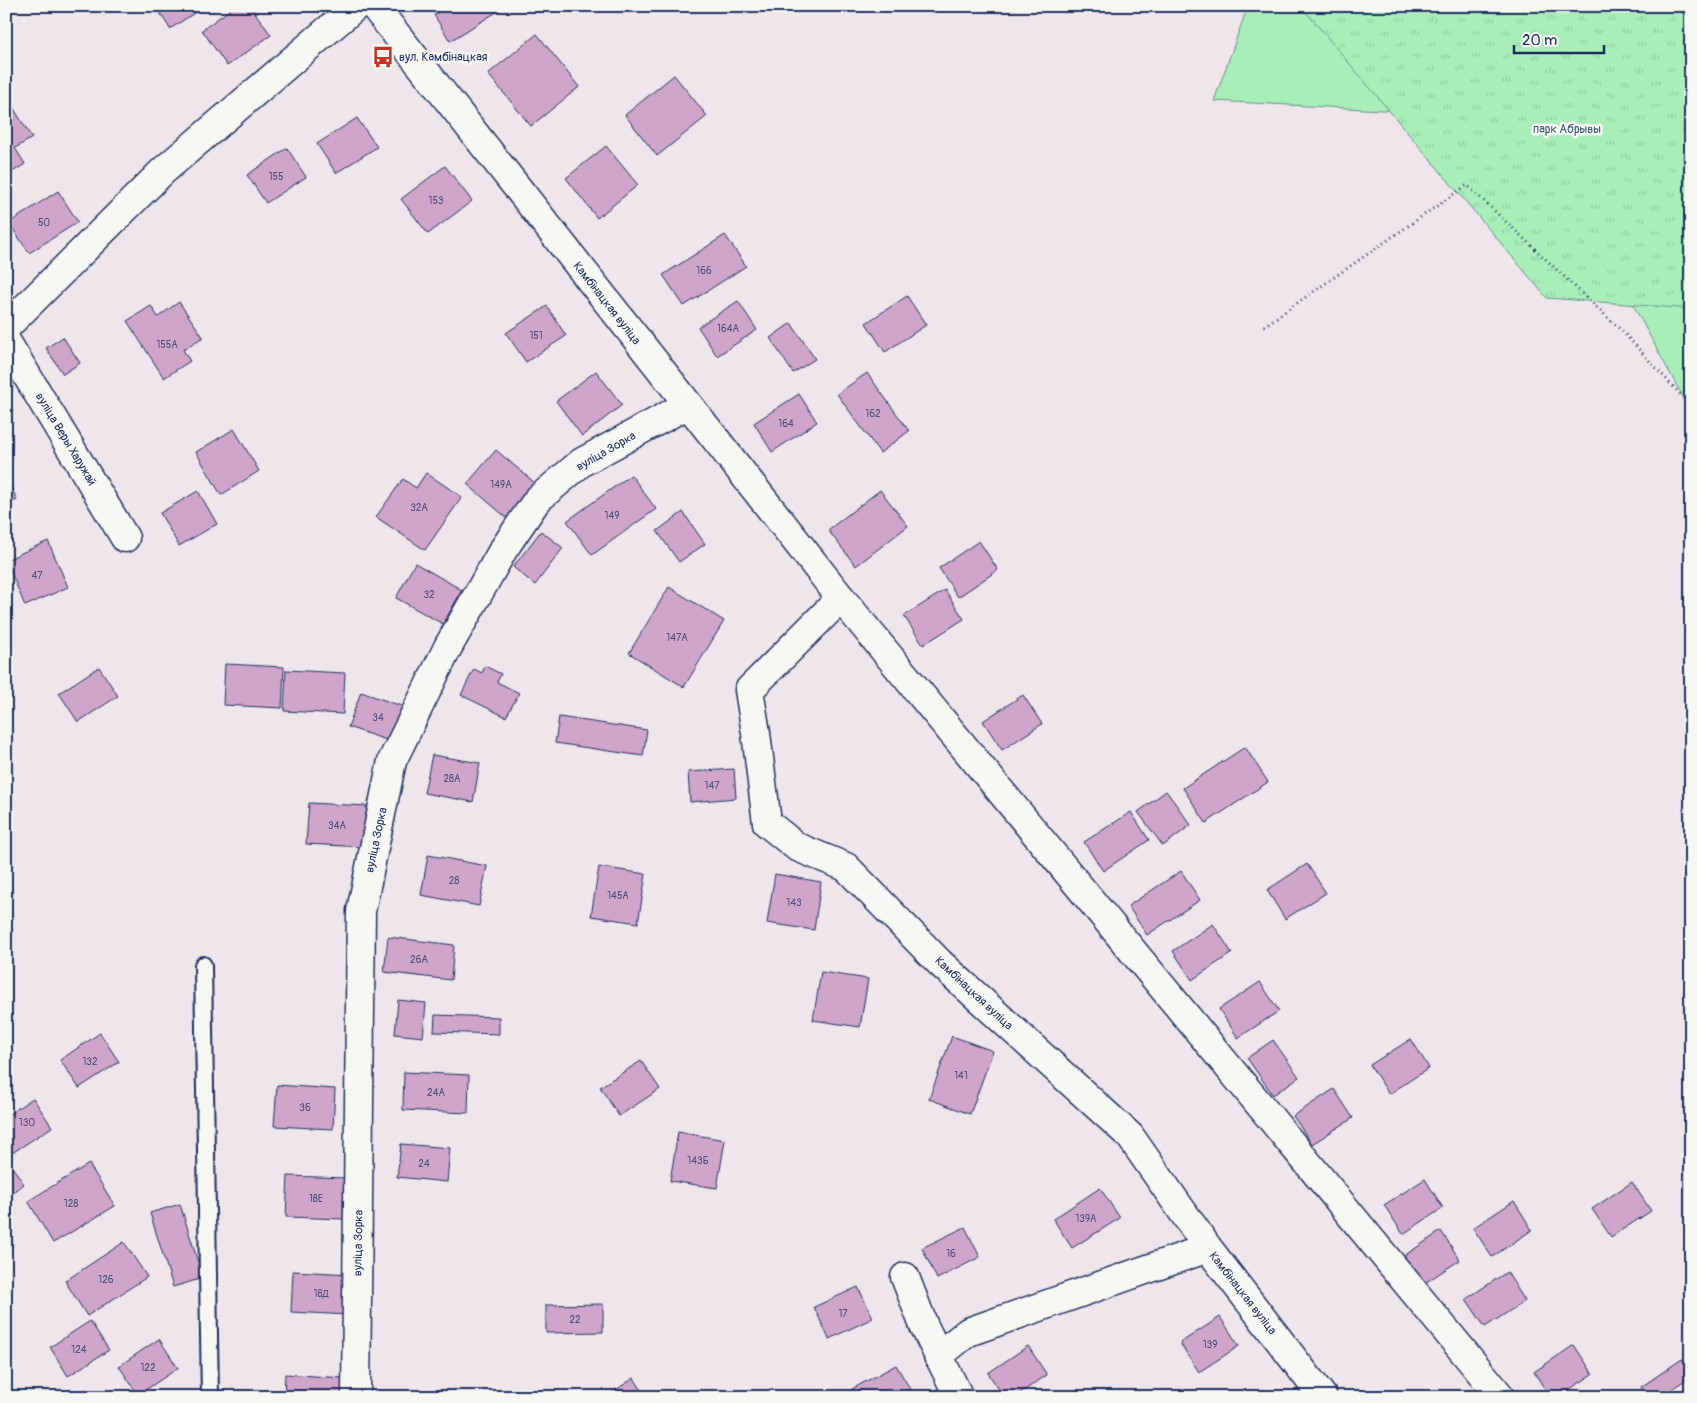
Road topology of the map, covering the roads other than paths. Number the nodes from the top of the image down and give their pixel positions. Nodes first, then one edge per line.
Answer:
1 (356, 6) edge
2 (374, 6) edge
3 (6, 327) edge
4 (6, 341) edge
5 (687, 405) junction
6 (125, 538) dead end
7 (841, 598) junction
8 (203, 966) dead end
9 (1208, 1248) junction
10 (905, 1277) dead end
11 (938, 1356) junction
12 (210, 1397) edge
13 (356, 1397) edge
14 (958, 1397) edge
15 (1323, 1397) edge
16 (1501, 1397) edge

1 - 3 street
2 - 5 street, Камбінацкая вуліца
4 - 6 street, вуліца Веры Харужай
5 - 7 street, Камбінацкая вуліца
5 - 13 street, вуліца Зорка
7 - 9 street, Камбінацкая вуліца
7 - 16 street, Камбінацкая вуліца
8 - 12 lane
9 - 11 street
9 - 15 street, Камбінацкая вуліца
10 - 11 street
11 - 14 street

